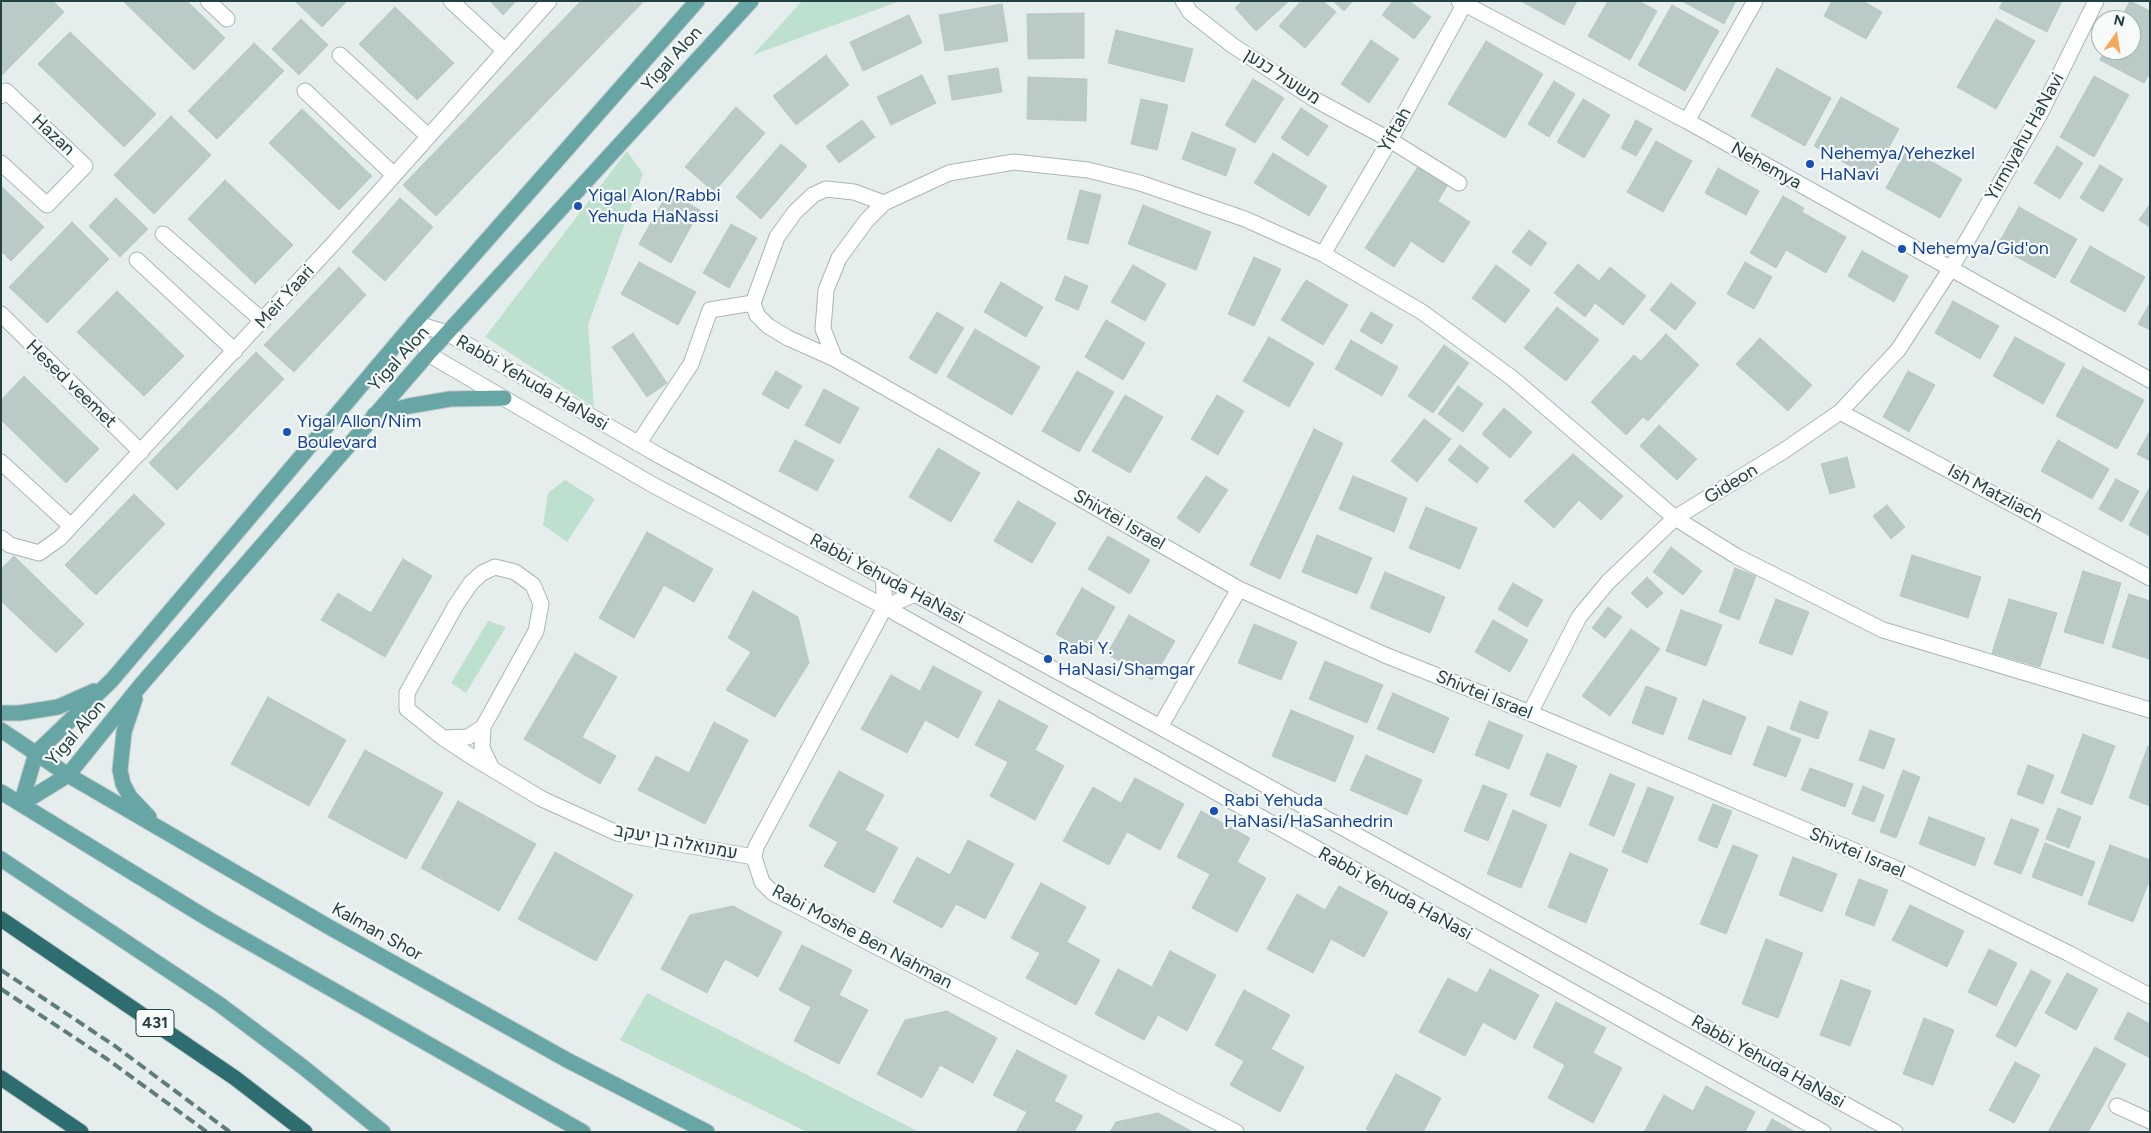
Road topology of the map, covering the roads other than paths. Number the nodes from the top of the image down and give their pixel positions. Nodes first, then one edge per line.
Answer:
1 (208, 1) edge
2 (451, 1) edge
3 (549, 1) edge
4 (697, 1) edge
5 (750, 1) edge
6 (1183, 1) edge
7 (1755, 1) edge
8 (2096, 1) edge
9 (1463, 2) edge
10 (228, 20) dead end
11 (504, 50) junction
12 (340, 54) dead end
13 (305, 91) dead end
14 (1, 96) edge
15 (1687, 121) junction
16 (428, 136) junction
17 (1390, 140) junction
18 (1, 163) edge
19 (394, 175) junction
20 (1459, 183) dead end
21 (884, 203) junction
22 (163, 234) dead end
23 (1323, 254) junction
24 (137, 260) dead end
25 (1950, 270) junction
26 (753, 303) junction
27 (1, 314) edge
28 (263, 321) junction
29 (414, 323) junction
30 (447, 333) junction
31 (236, 351) junction
32 (428, 354) junction
33 (835, 359) junction
34 (2150, 380) edge
35 (504, 398) junction
36 (1840, 412) junction
37 (374, 415) junction
38 (638, 444) junction
39 (141, 452) junction
40 (1, 462) edge
41 (1675, 518) junction
42 (71, 526) junction
43 (1, 538) edge
44 (883, 576) junction
45 (2150, 578) edge
46 (1240, 589) junction
47 (915, 594) junction
48 (884, 607) junction
49 (112, 680) junction
50 (140, 686) junction
51 (2150, 710) edge
52 (1, 713) edge
53 (1530, 713) junction
54 (483, 727) junction
55 (1160, 727) junction
56 (1, 730) edge
57 (443, 738) junction
58 (36, 753) junction
59 (492, 769) junction
60 (68, 775) junction
61 (1, 792) edge
62 (22, 804) junction
63 (173, 837) junction
64 (754, 857) junction
65 (1, 859) edge
66 (1, 919) edge
67 (2150, 996) edge
68 (1, 1078) edge
69 (2117, 1106) dead end
70 (2150, 1122) edge
71 (81, 1132) edge
72 (305, 1132) edge
73 (383, 1132) edge
74 (583, 1132) edge
75 (707, 1132) edge
76 (1236, 1132) edge
77 (1823, 1132) edge
78 (1895, 1132) edge

1 - 10 street
2 - 11 street
3 - 11 street, Meir Yaari
4 - 29 main road, Yigal Alon
5 - 30 main road, Yigal Alon
6 - 17 street, משעול כנען
7 - 15 street
8 - 25 street, Yirmiyahu HaNavi
9 - 15 street, Nehemya
9 - 17 street, Yiftah
11 - 16 street, Meir Yaari
12 - 16 street
13 - 19 street
14 - 18 street, Hazan
15 - 25 street, Nehemya
16 - 19 street, Meir Yaari
17 - 20 street, משעול כנען
17 - 23 street, Yiftah
19 - 28 street, Meir Yaari
21 - 23 street
21 - 26 street
21 - 33 street
22 - 28 street
23 - 41 street
24 - 31 street
25 - 34 street, Nehemya
25 - 36 street, Gideon
26 - 33 street, Shivtei Israel
26 - 38 street
27 - 39 street, Hesed veemet
28 - 31 street, Meir Yaari
29 - 30 street, Rabbi Yehuda HaNasi
29 - 32 street, Rabbi Yehuda HaNasi
29 - 49 main road, Yigal Alon
30 - 32 main road, Yigal Alon
30 - 38 street, Rabbi Yehuda HaNasi
31 - 39 street, Meir Yaari
32 - 35 street, Rabbi Yehuda HaNasi
32 - 37 main road, Yigal Alon
33 - 46 street, Shivtei Israel
35 - 37 main road
35 - 48 street, Rabbi Yehuda HaNasi
36 - 41 street, Gideon
36 - 45 street, Ish Matzliach
37 - 50 main road, Yigal Alon
38 - 44 street, Rabbi Yehuda HaNasi
39 - 42 street, Meir Yaari
40 - 42 street
41 - 51 street
41 - 53 street, Gideon
42 - 43 street, Meir Yaari
44 - 47 street, Rabbi Yehuda HaNasi
44 - 48 street
46 - 53 street, Shivtei Israel
46 - 55 street
47 - 48 street
47 - 55 street, Rabbi Yehuda HaNasi
48 - 64 street
48 - 77 street, Rabbi Yehuda HaNasi
49 - 52 main road
49 - 58 main road, Yigal Alon
50 - 60 main road, Yigal Alon
50 - 63 main road
53 - 67 street, Shivtei Israel
54 - 57 street
54 - 57 street, עמנואלה בן יעקב
54 - 59 street
55 - 78 street, Rabbi Yehuda HaNasi
56 - 58 main road, Kalman Shor
57 - 59 street, עמנואלה בן יעקב
58 - 60 main road, Kalman Shor
58 - 62 main road, Yigal Alon
59 - 64 street, עמנואלה בן יעקב
60 - 62 main road, Yigal Alon
60 - 63 main road, Kalman Shor
61 - 62 main road
62 - 74 main road
63 - 75 main road, Kalman Shor
64 - 76 street, Rabi Moshe Ben Nahman
65 - 73 main road
66 - 72 highway, 431
68 - 71 highway
69 - 70 street

